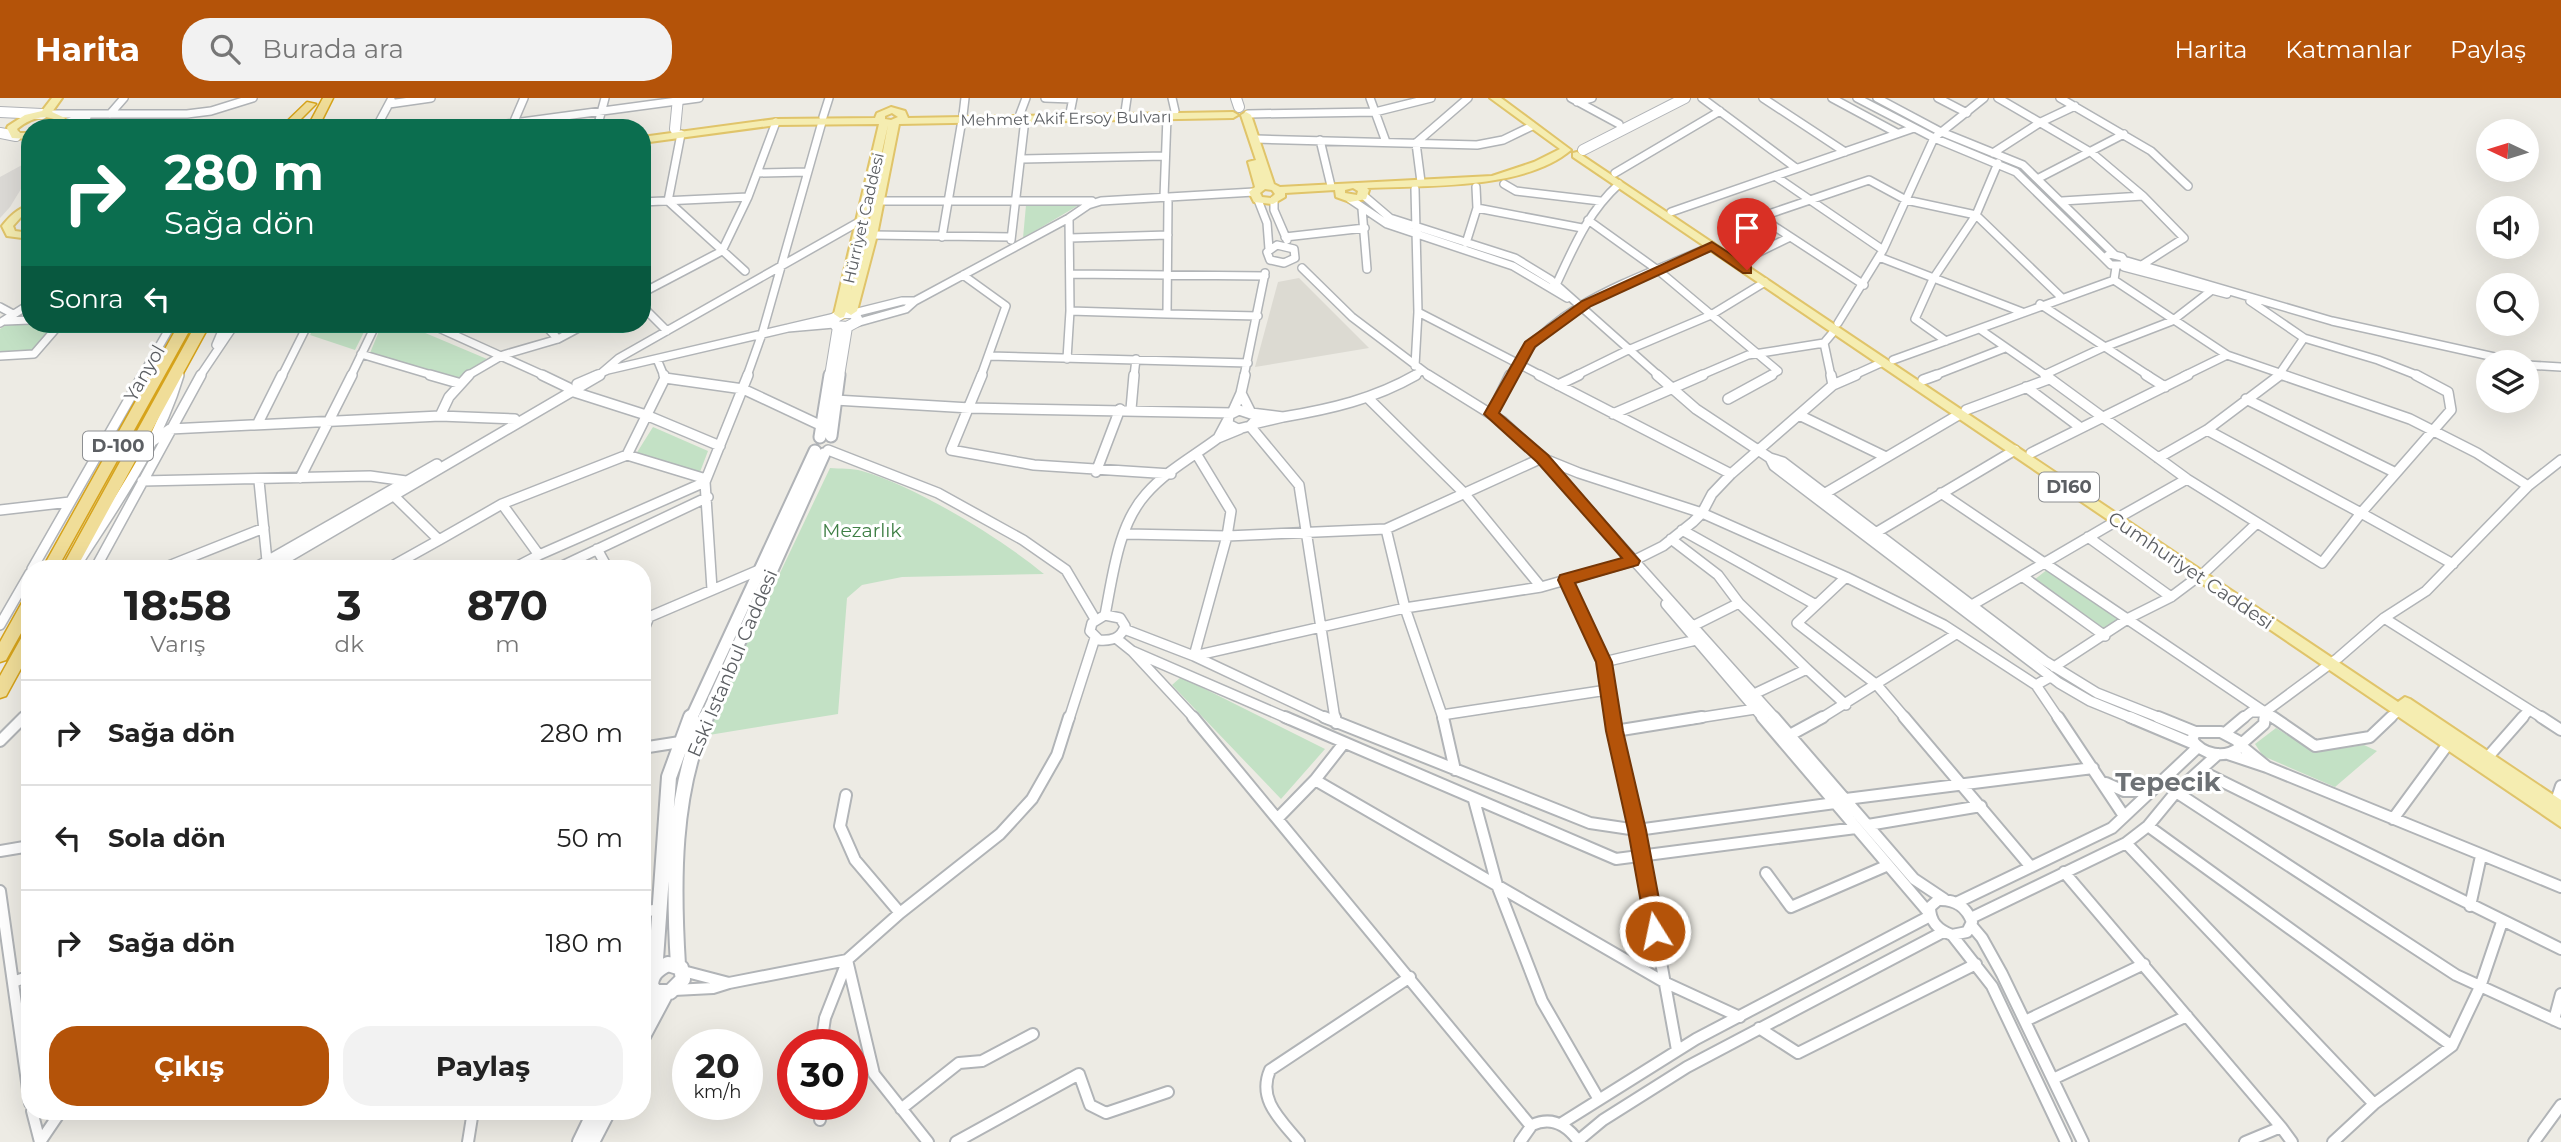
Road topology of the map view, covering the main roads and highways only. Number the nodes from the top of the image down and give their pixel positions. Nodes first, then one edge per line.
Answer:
1 (57, 98) edge
2 (890, 98) edge
3 (900, 98) edge
4 (1495, 98) edge
5 (1505, 98) edge
6 (1670, 98) edge
7 (1685, 98) edge
8 (678, 99) edge
9 (320, 101) edge
10 (1239, 111) edge
11 (0, 112) edge
12 (46, 114) junction
13 (1171, 114) junction
14 (891, 117) junction
15 (1023, 117) junction
16 (32, 119) edge
17 (60, 119) edge
18 (297, 119) edge
19 (305, 119) edge
20 (315, 119) edge
21 (323, 119) edge
22 (822, 119) junction
23 (21, 123) edge
24 (678, 131) junction
25 (651, 132) edge
26 (0, 133) edge
27 (21, 136) edge
28 (21, 137) edge
29 (651, 138) edge
30 (1575, 150) junction
31 (1617, 178) junction
32 (1418, 186) junction
33 (1353, 192) junction
34 (1266, 194) junction
35 (21, 213) edge
36 (4, 233) edge
37 (21, 237) edge
38 (0, 245) edge
39 (844, 320) junction
40 (1837, 327) junction
41 (181, 333) edge
42 (198, 333) edge
43 (1888, 361) junction
44 (1963, 412) junction
45 (824, 433) junction
46 (822, 452) junction
47 (2120, 518) junction
48 (54, 560) edge
49 (73, 560) edge
50 (21, 619) edge
51 (21, 654) edge
52 (0, 656) edge
53 (2334, 661) junction
54 (0, 690) edge
55 (2558, 806) edge
56 (2561, 820) edge
57 (680, 968) junction
58 (655, 973) junction
59 (654, 998) edge
60 (591, 1120) edge
61 (603, 1120) edge
62 (580, 1142) edge
63 (592, 1142) edge

1 - 12 main road
2 - 14 main road, Hürriyet Caddesi
3 - 14 main road, Hürriyet Caddesi
4 - 30 main road, Cumhuriyet Caddesi / D160
5 - 30 main road, Cumhuriyet Caddesi / D160
6 - 30 main road
7 - 30 main road
8 - 24 main road
9 - 18 highway
9 - 19 highway
9 - 20 highway
9 - 21 highway
10 - 13 main road, Mehmet Akif Ersoy Bulvarı
10 - 34 main road
10 - 34 main road
11 - 12 main road
12 - 16 main road
12 - 17 main road
13 - 15 main road, Mehmet Akif Ersoy Bulvarı
13 - 15 main road, Mehmet Akif Ersoy Bulvarı
14 - 15 main road, Mehmet Akif Ersoy Bulvarı
14 - 22 main road, Mehmet Akif Ersoy Bulvarı
14 - 39 main road, Hürriyet Caddesi
14 - 39 main road, Hürriyet Caddesi
22 - 24 main road, Mehmet Akif Ersoy Bulvarı
22 - 24 main road, Mehmet Akif Ersoy Bulvarı
23 - 27 main road
24 - 25 main road, Mehmet Akif Ersoy Bulvarı
24 - 29 main road, Mehmet Akif Ersoy Bulvarı
26 - 28 main road
30 - 31 main road, Cumhuriyet Caddesi / D160
30 - 32 main road
30 - 32 main road
31 - 40 main road, Cumhuriyet Caddesi / D160
31 - 40 main road, Cumhuriyet Caddesi / D160
32 - 33 main road
33 - 34 main road
33 - 34 main road
35 - 36 main road
37 - 38 main road
39 - 45 main road, Hürriyet Caddesi
39 - 45 main road, Hürriyet Caddesi
40 - 43 main road, Cumhuriyet Caddesi / D160
41 - 48 highway, D-100
42 - 49 highway, D-100
43 - 44 main road, Cumhuriyet Caddesi / D160
43 - 44 main road, Cumhuriyet Caddesi / D160
44 - 47 main road, Cumhuriyet Caddesi / D160
44 - 47 main road, Cumhuriyet Caddesi / D160
45 - 46 main road
46 - 57 main road, Eski Istanbul Caddesi
46 - 58 main road
47 - 53 main road, Cumhuriyet Caddesi / D160
50 - 52 highway
51 - 54 highway
53 - 55 main road, Cumhuriyet Caddesi / D160
53 - 56 main road, Cumhuriyet Caddesi / D160
57 - 58 main road
57 - 59 main road
58 - 59 main road
60 - 62 main road
61 - 63 main road

